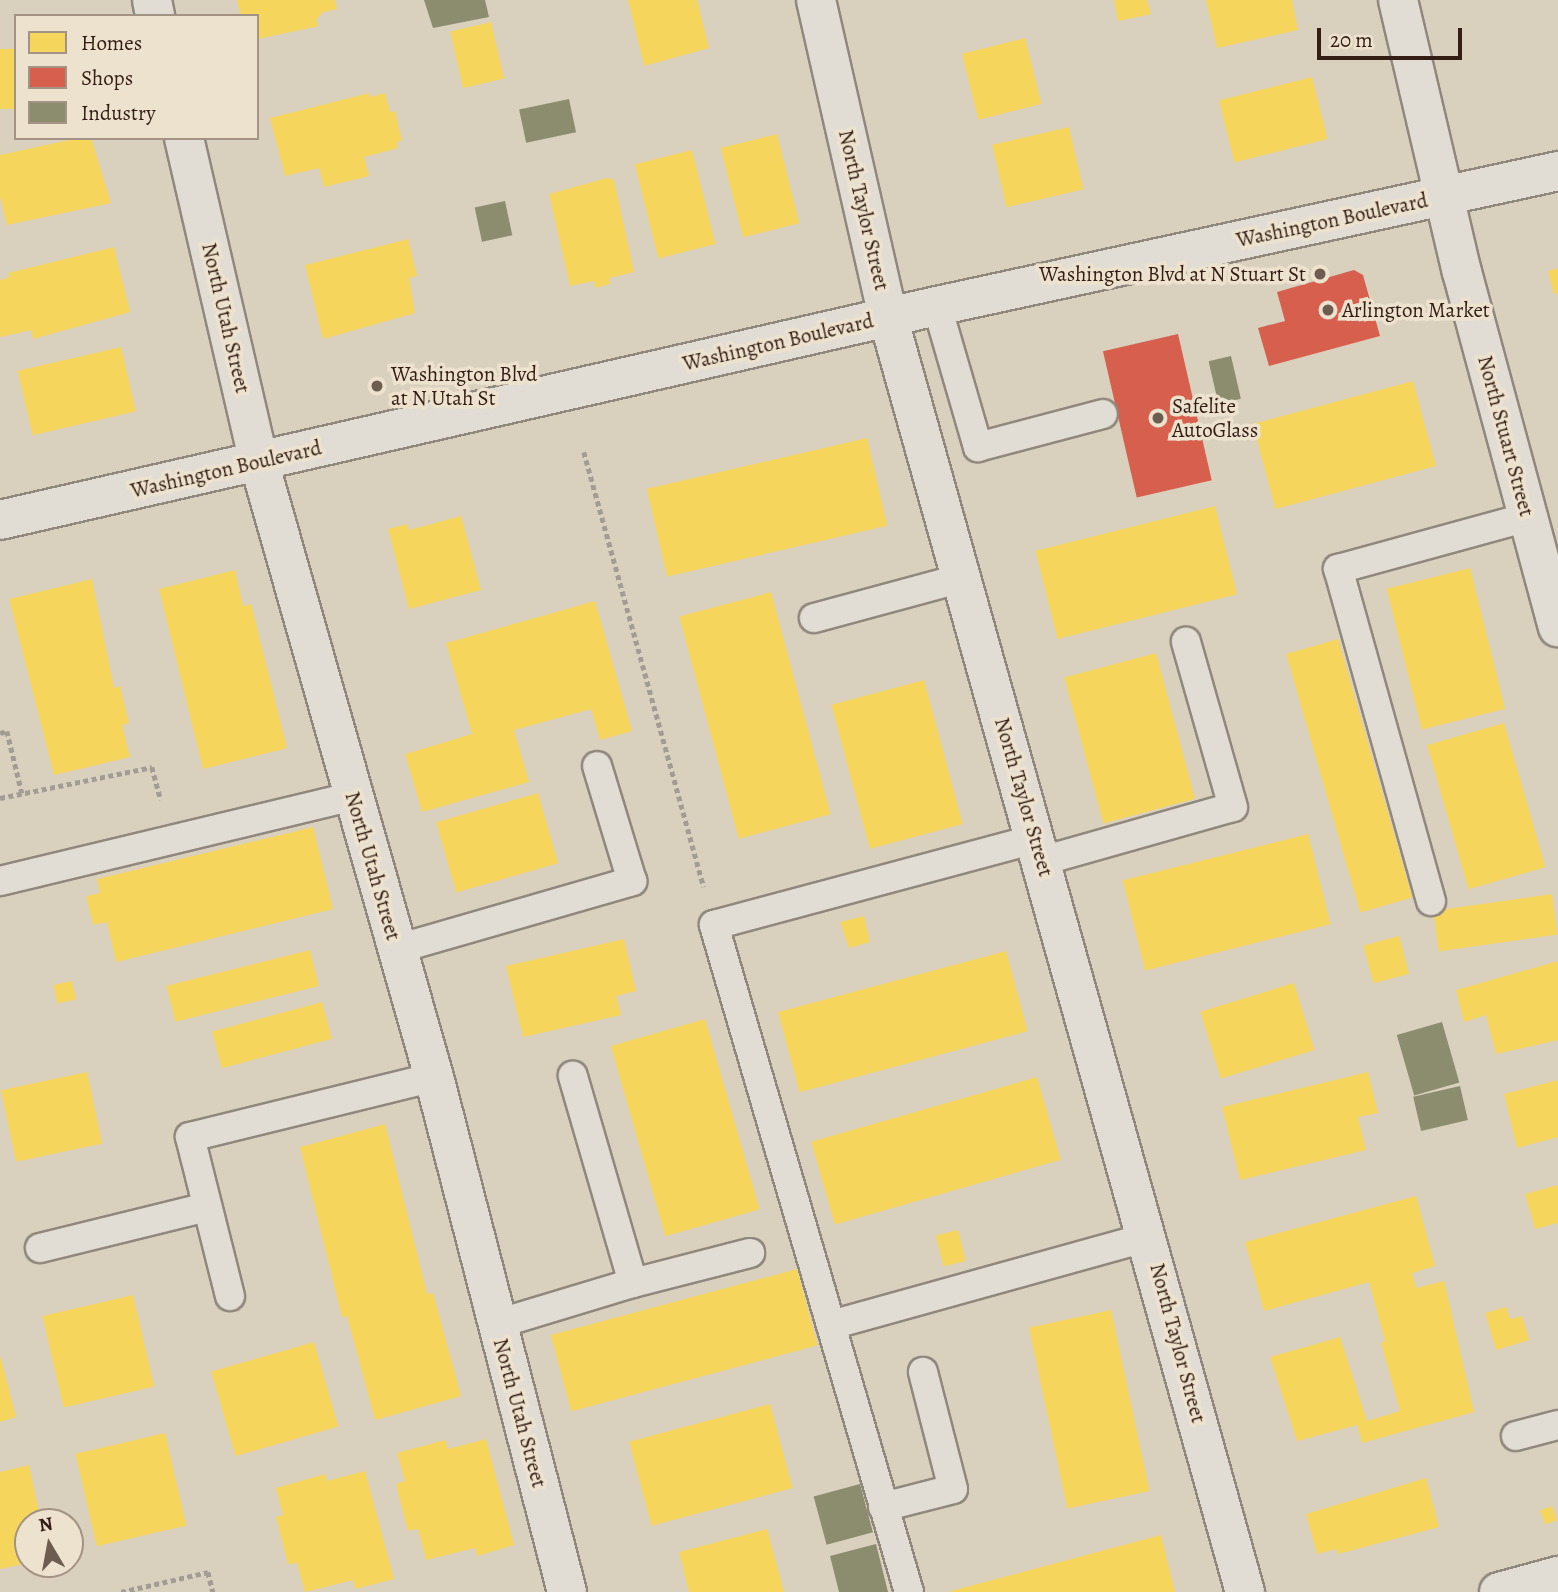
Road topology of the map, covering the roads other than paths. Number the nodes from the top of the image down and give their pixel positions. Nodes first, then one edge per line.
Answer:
1 (816, 0) edge
2 (1398, 0) edge
3 (184, 140) edge
4 (1558, 171) edge
5 (1443, 195) junction
6 (937, 306) junction
7 (888, 317) junction
8 (1103, 414) dead end
9 (259, 462) junction
10 (1528, 517) junction
11 (0, 520) edge
12 (962, 578) junction
13 (814, 618) dead end
14 (1558, 627) edge
15 (1186, 642) dead end
16 (597, 766) dead end
17 (354, 796) junction
18 (1040, 850) junction
19 (0, 881) edge
20 (1432, 901) dead end
21 (397, 949) junction
22 (573, 1076) dead end
23 (434, 1077) junction
24 (208, 1207) junction
25 (1149, 1237) junction
26 (40, 1248) dead end
27 (750, 1253) dead end
28 (633, 1283) junction
29 (230, 1296) dead end
30 (497, 1324) junction
31 (831, 1325) junction
32 (923, 1372) dead end
33 (1558, 1425) edge
34 (1516, 1436) dead end
35 (883, 1507) junction
36 (1558, 1576) edge
37 (566, 1592) edge
38 (909, 1592) edge
39 (1245, 1592) edge
40 (1499, 1592) edge

1 - 7 street, North Taylor Street
2 - 5 street, North Stuart Street
3 - 9 street, North Utah Street
4 - 5 street, Washington Boulevard
5 - 6 street, Washington Boulevard
5 - 10 street, North Stuart Street
6 - 7 street, Washington Boulevard
6 - 8 lane
7 - 9 street, Washington Boulevard
7 - 12 street, North Taylor Street
9 - 11 street, Washington Boulevard
9 - 17 street, North Utah Street
10 - 14 street, North Stuart Street
10 - 20 lane
12 - 13 lane
12 - 18 street, North Taylor Street
15 - 18 lane
16 - 21 lane
17 - 19 lane
17 - 21 street, North Utah Street
18 - 25 street, North Taylor Street
18 - 31 lane
21 - 23 street, North Utah Street
22 - 28 lane
23 - 24 lane
23 - 30 street, North Utah Street
24 - 26 lane
24 - 29 lane
25 - 31 lane
25 - 39 street, North Taylor Street
27 - 28 lane
28 - 30 lane
30 - 37 street, North Utah Street
31 - 35 lane
32 - 35 lane
33 - 34 lane
35 - 38 lane
36 - 40 street

